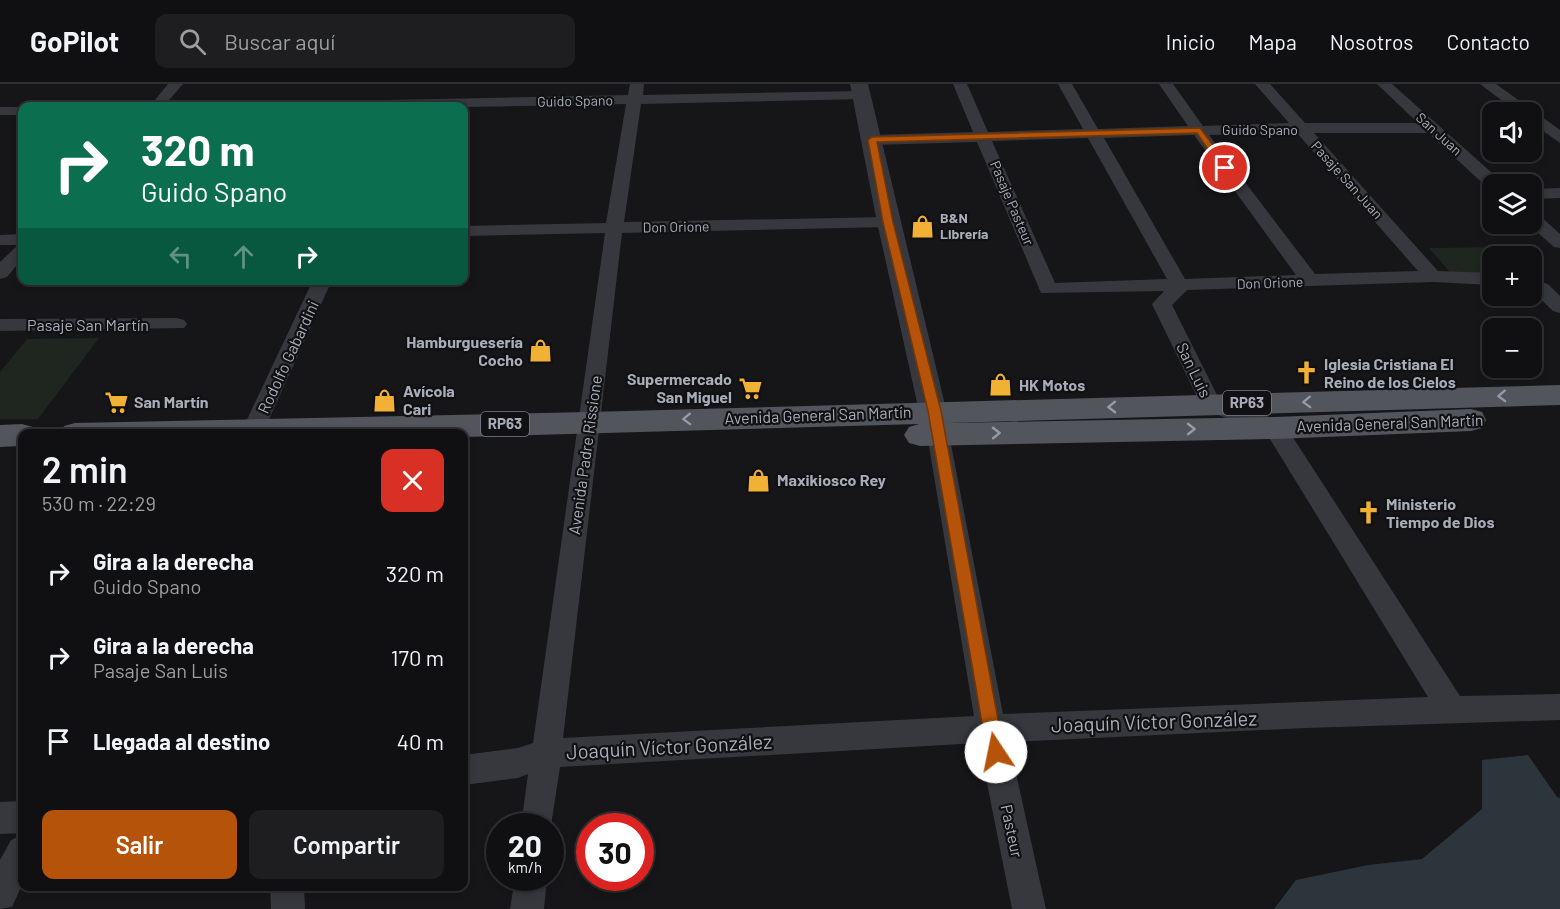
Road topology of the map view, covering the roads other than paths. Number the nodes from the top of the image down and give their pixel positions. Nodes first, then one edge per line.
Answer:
1 (176, 84) edge
2 (421, 84) edge
3 (960, 84) edge
4 (1065, 84) edge
5 (1166, 84) edge
6 (1262, 84) edge
7 (1384, 84) edge
8 (1487, 84) edge
9 (860, 90) edge
10 (636, 92) edge
11 (160, 102) edge
12 (411, 102) edge
13 (468, 102) edge
14 (1512, 102) edge
15 (0, 111) edge
16 (18, 111) edge
17 (1542, 120) edge
18 (1542, 124) edge
19 (1560, 124) edge
20 (1432, 128) junction
21 (1302, 129) junction
22 (1200, 131) junction
23 (1095, 134) junction
24 (984, 136) junction
25 (1560, 138) edge
26 (872, 140) junction
27 (1483, 174) edge
28 (1560, 192) edge
29 (1542, 193) edge
30 (888, 222) junction
31 (1542, 227) edge
32 (614, 229) junction
33 (468, 231) edge
34 (18, 239) edge
35 (0, 240) edge
36 (1560, 243) edge
37 (18, 253) edge
38 (0, 273) edge
39 (1433, 276) junction
40 (1482, 278) edge
41 (1310, 281) junction
42 (321, 285) edge
43 (1180, 286) junction
44 (1047, 289) joint
45 (1542, 290) edge
46 (1560, 307) edge
47 (177, 324) dead end
48 (0, 325) edge
49 (1560, 395) edge
50 (1212, 404) junction
51 (1560, 416) edge
52 (936, 423) junction
53 (1275, 428) junction
54 (256, 429) edge
55 (468, 432) edge
56 (588, 432) junction
57 (18, 435) edge
58 (0, 436) edge
59 (468, 445) edge
60 (18, 456) edge
61 (0, 457) edge
62 (1560, 707) edge
63 (1452, 709) junction
64 (991, 729) junction
65 (545, 753) junction
66 (468, 769) edge
67 (538, 813) edge
68 (18, 817) edge
69 (0, 818) edge
70 (18, 859) edge
71 (287, 891) edge
72 (529, 891) edge
73 (0, 895) edge
74 (288, 909) edge
75 (527, 909) edge
76 (1029, 909) edge

1 - 11 street
2 - 12 street
3 - 24 street, Pasaje Pasteur
4 - 23 street
5 - 22 street
6 - 21 street, Pasaje San Juan
7 - 20 street, San Juan
8 - 14 street
9 - 10 street, Guido Spano
9 - 26 street, Pasteur
10 - 13 street, Guido Spano
10 - 32 street, Avenida Padre Rissione
15 - 16 street
17 - 19 street
18 - 25 street
20 - 21 street, Guido Spano
20 - 27 street, San Juan
21 - 22 street, Guido Spano
21 - 39 street, Pasaje San Juan
22 - 23 street, Guido Spano
22 - 41 street
23 - 24 street, Guido Spano
23 - 43 street
24 - 26 street, Guido Spano
24 - 44 street, Pasaje Pasteur
26 - 30 street, Pasteur
28 - 29 street
30 - 32 street, Don Orione
30 - 52 street, Pasteur
31 - 36 street
32 - 33 street, Don Orione
32 - 56 street, Avenida Padre Rissione
34 - 35 street
37 - 38 street
39 - 40 street, Don Orione
39 - 41 street, Don Orione
41 - 43 street, Don Orione
42 - 54 street, Rodolfo Gabardini
43 - 44 street, Don Orione
43 - 50 street, San Luis
45 - 46 street
47 - 48 street, Pasaje San Martín
49 -> 50 main road, Avenida General San Martín / RP63
50 -> 52 main road, Avenida General San Martín / RP63
50 - 53 street, San Luis
51 - 53 main road, Avenida General San Martín / RP63
52 -> 53 main road, Avenida General San Martín / RP63
52 - 56 main road, Avenida General San Martín / RP63
52 - 64 street, Pasteur
53 - 63 street
55 - 56 main road, Avenida General San Martín / RP63
56 - 59 main road, Avenida General San Martín / RP63
56 - 65 street, Avenida Padre Rissione
57 - 58 main road
60 - 61 main road
62 - 63 street, Joaquín Víctor González
63 - 64 street, Joaquín Víctor González
64 - 65 street, Joaquín Víctor González
64 - 76 street, Pasteur
65 - 66 street, Joaquín Víctor González
65 - 67 street, Avenida Padre Rissione
68 - 69 street
70 - 73 street
71 - 74 street
72 - 75 street

